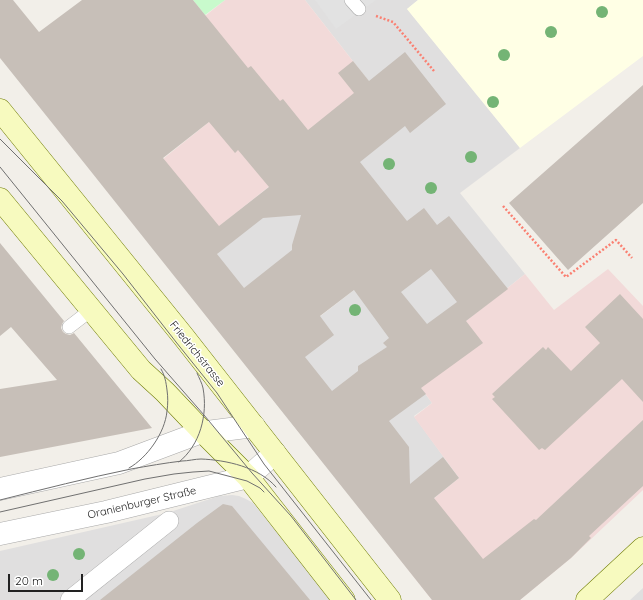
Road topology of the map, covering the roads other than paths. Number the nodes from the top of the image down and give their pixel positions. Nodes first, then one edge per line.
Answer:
1 (0, 110) edge
2 (0, 199) edge
3 (91, 310) junction
4 (69, 327) dead end
5 (254, 426) junction
6 (203, 432) junction
7 (275, 453) junction
8 (248, 477) junction
9 (0, 489) edge
10 (169, 522) dead end
11 (0, 534) edge
12 (643, 548) edge
13 (588, 599) edge
14 (70, 600) edge
15 (344, 600) edge
16 (390, 600) edge

1 - 5 main road, Friedrichstrasse
2 - 3 main road
3 - 4 lane
3 - 6 main road
5 - 6 street
5 - 7 main road, Friedrichstrasse
6 - 8 main road
6 - 9 street
7 - 8 street, Oranienburger Straße
7 - 16 main road, Friedrichstrasse
8 - 11 street, Oranienburger Straße
8 - 15 main road
10 - 14 street
12 - 13 main road

